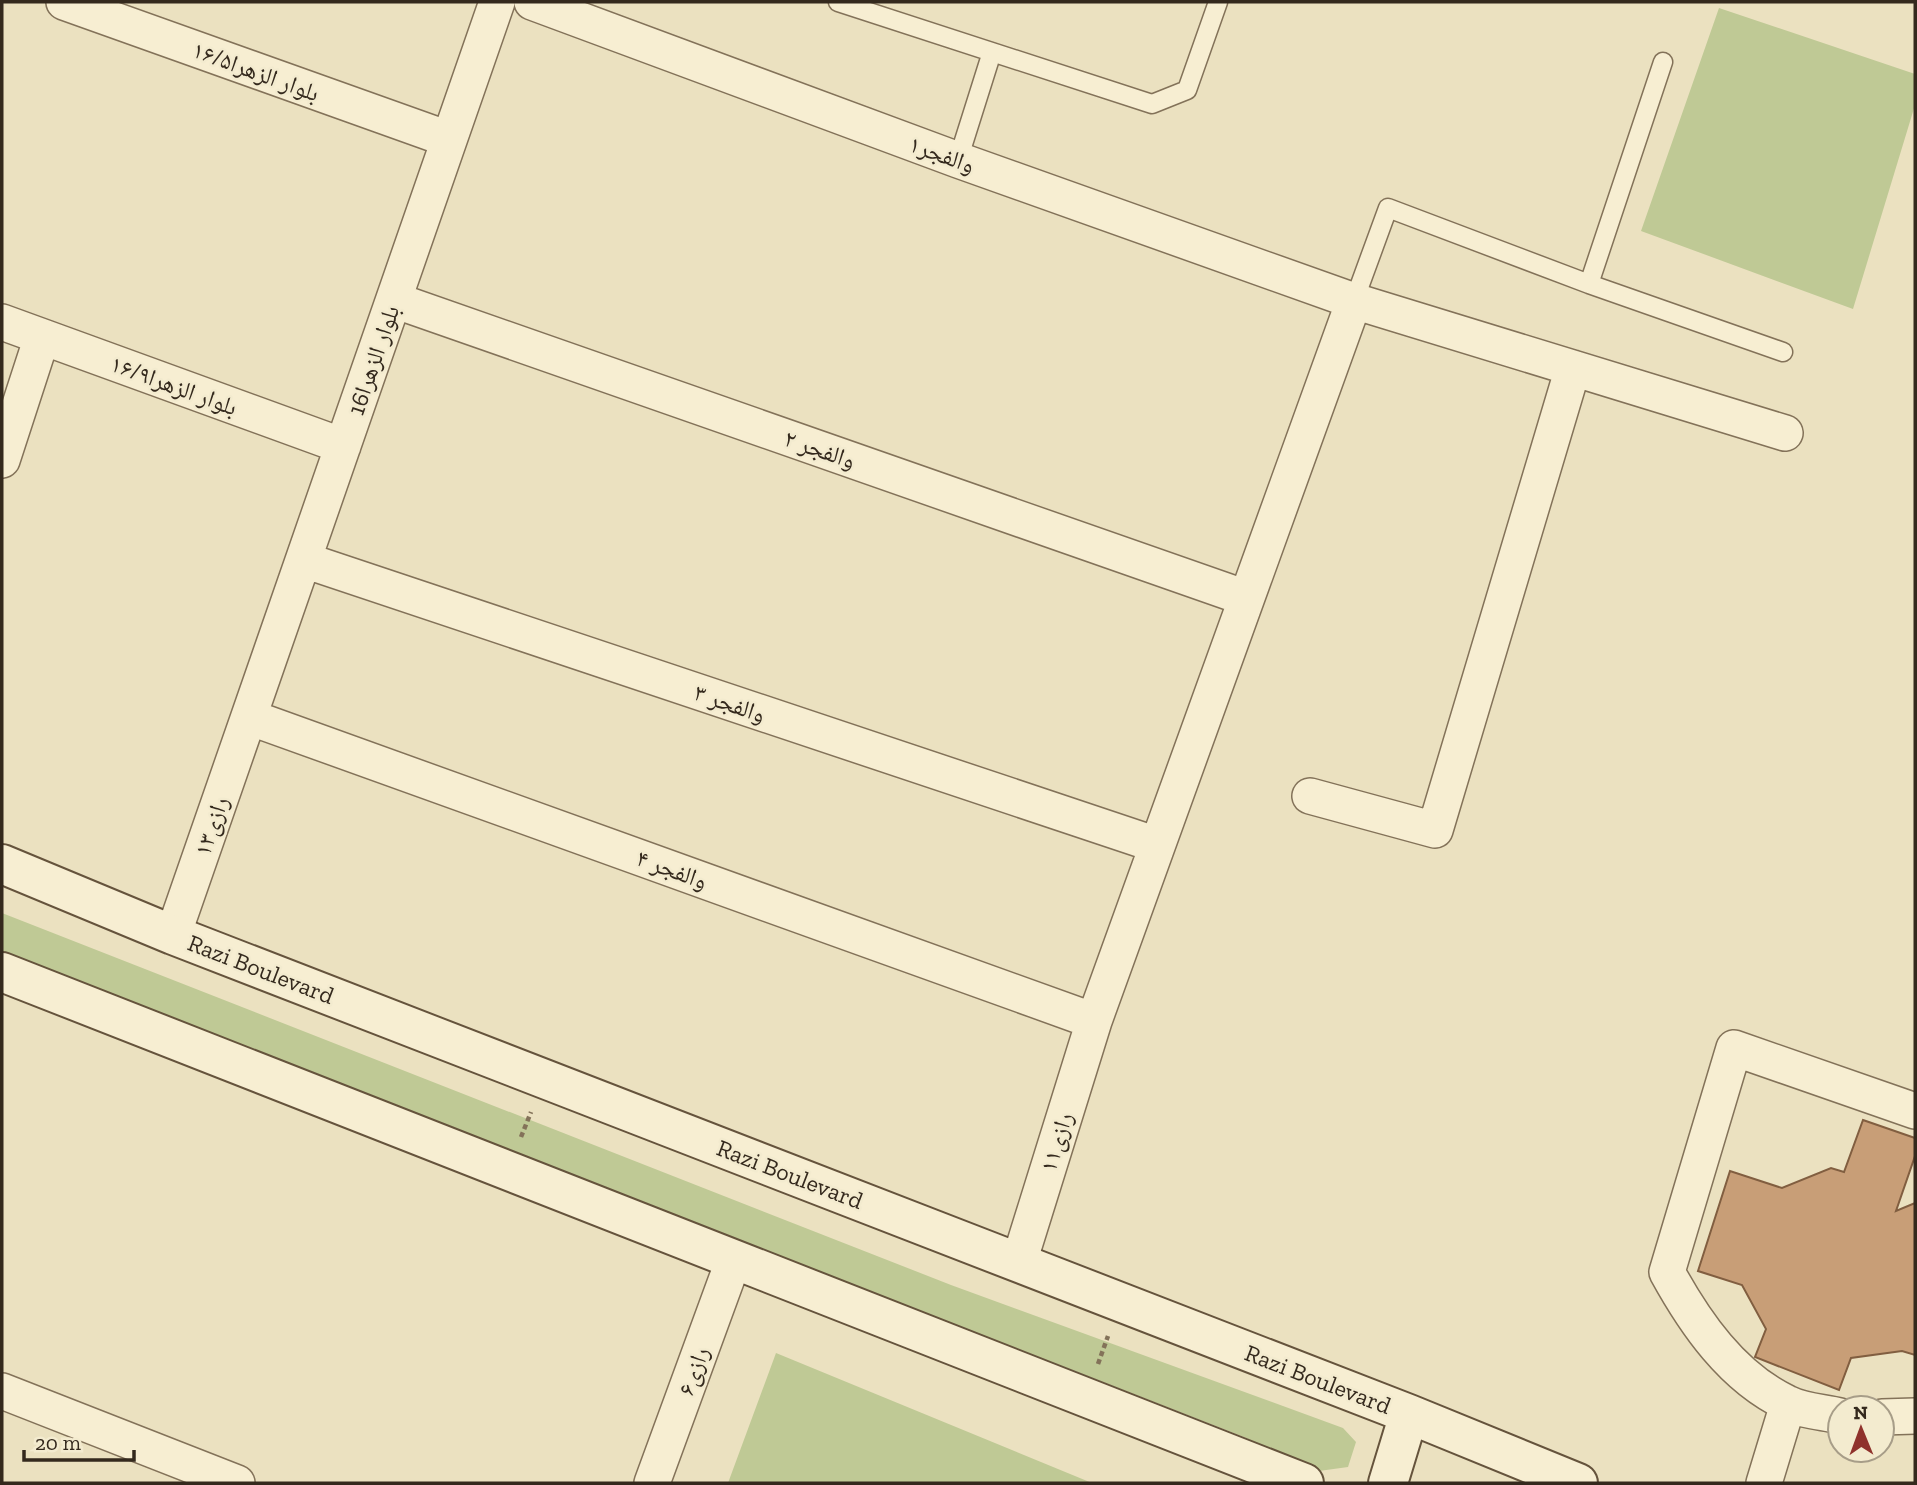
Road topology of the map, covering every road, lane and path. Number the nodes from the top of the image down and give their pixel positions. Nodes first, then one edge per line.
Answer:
1 (64, 2) edge
2 (497, 2) edge
3 (532, 2) edge
4 (838, 2) edge
5 (1218, 2) edge
6 (992, 52) junction
7 (1663, 62) dead end
8 (448, 139) junction
9 (958, 160) junction
10 (1589, 284) junction
11 (394, 300) junction
12 (1353, 301) junction
13 (3, 323) edge
14 (43, 337) junction
15 (1783, 352) dead end
16 (1573, 368) junction
17 (1785, 433) dead end
18 (343, 446) junction
19 (2, 460) edge
20 (304, 560) junction
21 (1246, 598) junction
22 (249, 717) junction
23 (1310, 796) dead end
24 (1157, 845) junction
25 (2, 864) edge
26 (173, 935) junction
27 (2, 972) edge
28 (1094, 1021) junction
29 (545, 1079) junction
30 (1915, 1111) edge
31 (508, 1170) junction
32 (734, 1259) junction
33 (1019, 1262) junction
34 (1121, 1303) junction
35 (2, 1391) edge
36 (1086, 1398) junction
37 (1788, 1404) junction
38 (1826, 1413) edge
39 (1409, 1414) junction
40 (1896, 1416) edge
41 (1915, 1416) edge
42 (237, 1483) edge
43 (652, 1483) edge
44 (1304, 1483) edge
45 (1388, 1483) edge
46 (1578, 1483) edge
47 (1764, 1483) edge

1 - 8 street, بلوار الزهرا۱۶/۵
2 - 8 street, 16بلوار الزهرا
3 - 9 street, والفجر۱
4 - 6 lane
5 - 6 lane
6 - 9 lane
7 - 10 lane
8 - 11 street, 16بلوار الزهرا
9 - 12 street, والفجر۱
10 - 12 lane
10 - 15 lane
11 - 18 street, 16بلوار الزهرا
11 - 21 street, والفجر ۲
12 - 16 street, والفجر۱
12 - 21 street, رازی۱۱
13 - 14 street, بلوار الزهرا۱۶/۹
14 - 18 street, بلوار الزهرا۱۶/۹
14 - 19 street
16 - 17 street, والفجر۱
16 - 23 street
18 - 20 street, 16بلوار الزهرا
20 - 22 street, 16بلوار الزهرا
20 - 24 street, والفجر ۳
21 - 24 street, رازی۱۱
22 - 26 street, رازی۱۳
22 - 28 street, والفجر ۴
24 - 28 street, رازی۱۱
25 - 26 main road, Razi Boulevard
26 - 29 main road, Razi Boulevard
27 - 31 main road
28 - 33 street, رازی۱۱
29 - 31 path
29 - 33 main road, Razi Boulevard
30 - 37 street
31 - 32 main road
32 - 36 main road
32 - 43 street, رازی۶
33 - 34 main road, Razi Boulevard
34 - 36 path
34 - 39 main road, Razi Boulevard
35 - 42 street
36 - 44 main road
37 - 38 street
37 - 47 street
39 - 45 main road
39 - 46 main road, Razi Boulevard
40 - 41 street

